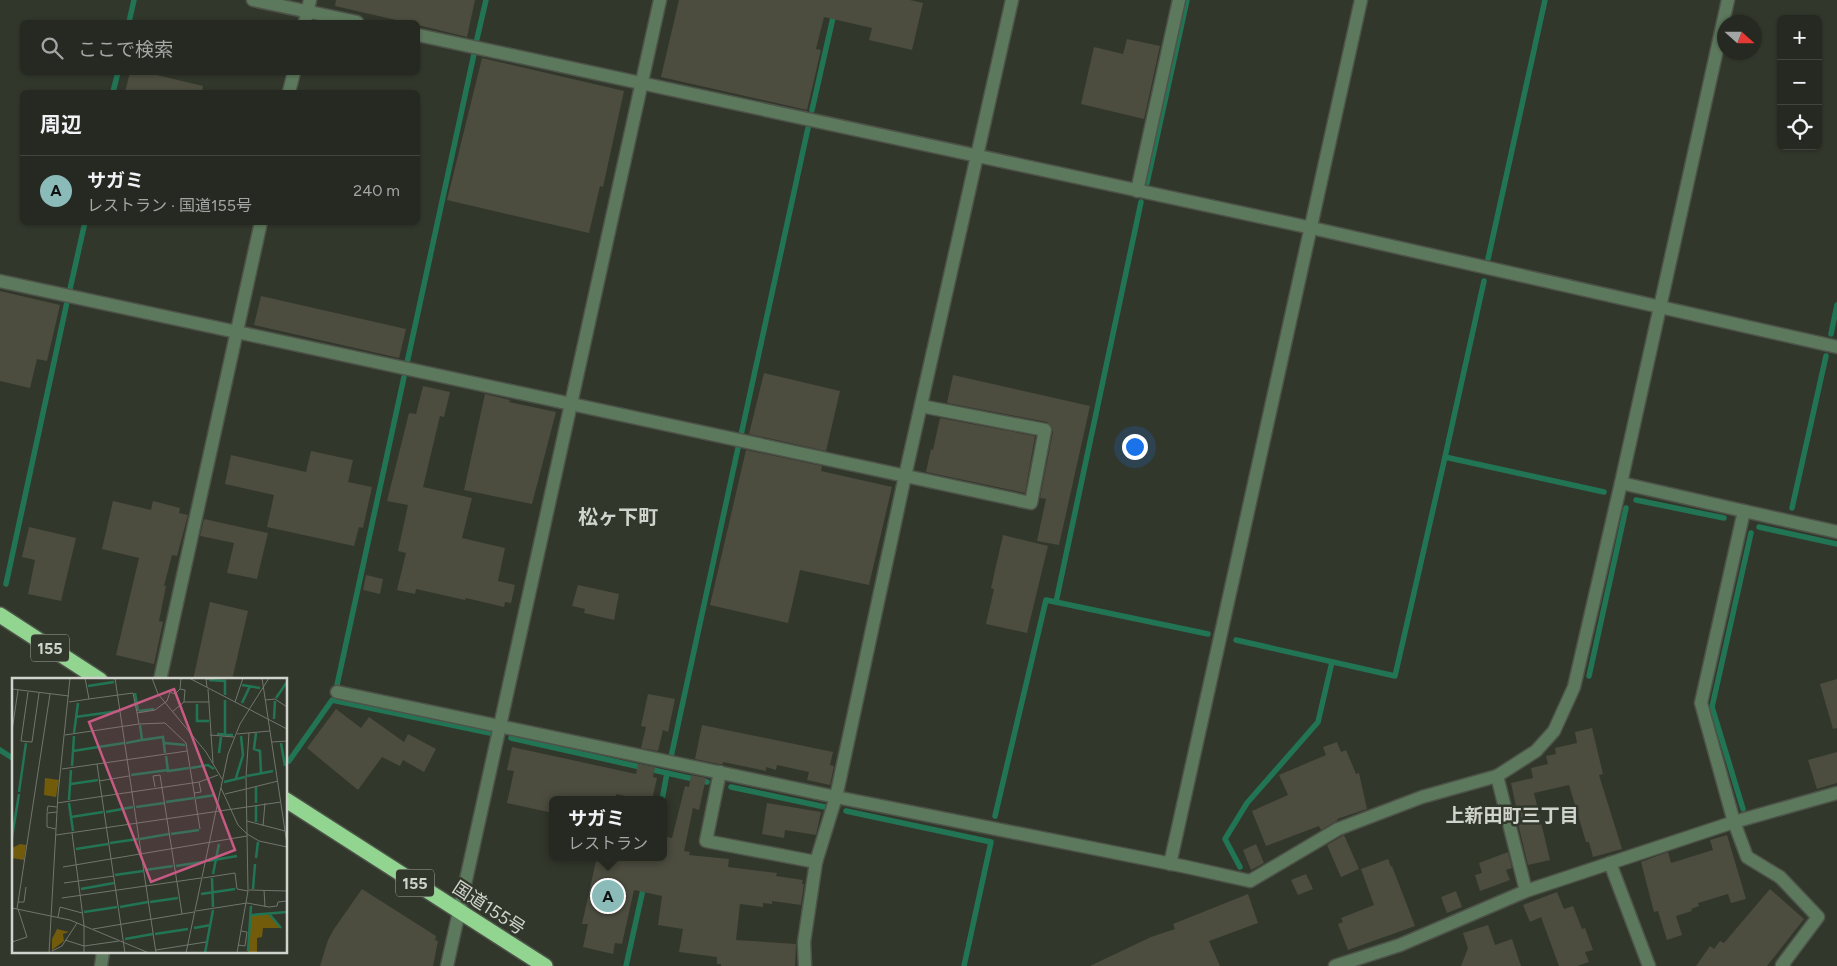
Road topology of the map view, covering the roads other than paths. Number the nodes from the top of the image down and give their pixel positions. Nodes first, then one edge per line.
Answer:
1 (254, 0) edge
2 (660, 0) edge
3 (1012, 0) edge
4 (1179, 0) edge
5 (1361, 0) edge
6 (1728, 0) edge
7 (307, 12) edge
8 (347, 20) edge
9 (420, 35) edge
10 (293, 75) edge
11 (643, 83) junction
12 (290, 90) edge
13 (978, 156) junction
14 (1137, 191) junction
15 (260, 225) edge
16 (1312, 228) junction
17 (0, 281) edge
18 (1660, 308) junction
19 (236, 332) junction
20 (1837, 347) edge
21 (572, 404) junction
22 (921, 406) junction
23 (905, 476) junction
24 (1621, 483) junction
25 (1744, 511) junction
26 (1837, 532) edge
27 (0, 615) edge
28 (97, 678) edge
29 (160, 678) edge
30 (337, 692) dead end
31 (499, 725) junction
32 (720, 772) junction
33 (1497, 776) junction
34 (1837, 793) edge
35 (836, 797) junction
36 (288, 801) edge
37 (1734, 822) junction
38 (816, 862) junction
39 (1170, 864) junction
40 (1610, 864) junction
41 (1526, 891) junction
42 (459, 911) junction
43 (447, 966) edge
44 (545, 966) edge
45 (805, 966) edge
46 (1335, 966) edge
47 (1649, 966) edge
48 (1784, 966) edge

1 - 7 street
2 - 11 street
3 - 13 street
4 - 14 street
5 - 16 street
6 - 18 street
7 - 8 street
9 - 11 street
10 - 12 street
11 - 13 street
11 - 21 street
13 - 14 street
13 - 22 street
14 - 16 street
15 - 19 street
16 - 18 street
16 - 39 street
17 - 19 street
18 - 20 street
18 - 24 street
19 - 21 street
19 - 29 street
21 - 23 street
21 - 31 street
22 - 23 street
22 - 23 street
23 - 35 street
24 - 25 street
24 - 33 street
25 - 26 street
25 - 37 street
27 - 28 highway, 155
30 - 31 street
31 - 32 street
31 - 42 street
32 - 35 street
32 - 38 street
33 - 39 street
33 - 41 street
34 - 37 street
35 - 38 street
35 - 39 street
36 - 42 highway, 国道155号 / 155
37 - 40 street
37 - 48 street
38 - 45 street
40 - 41 street
40 - 47 street
41 - 46 street
42 - 43 street
42 - 44 highway, 国道155号 / 155

